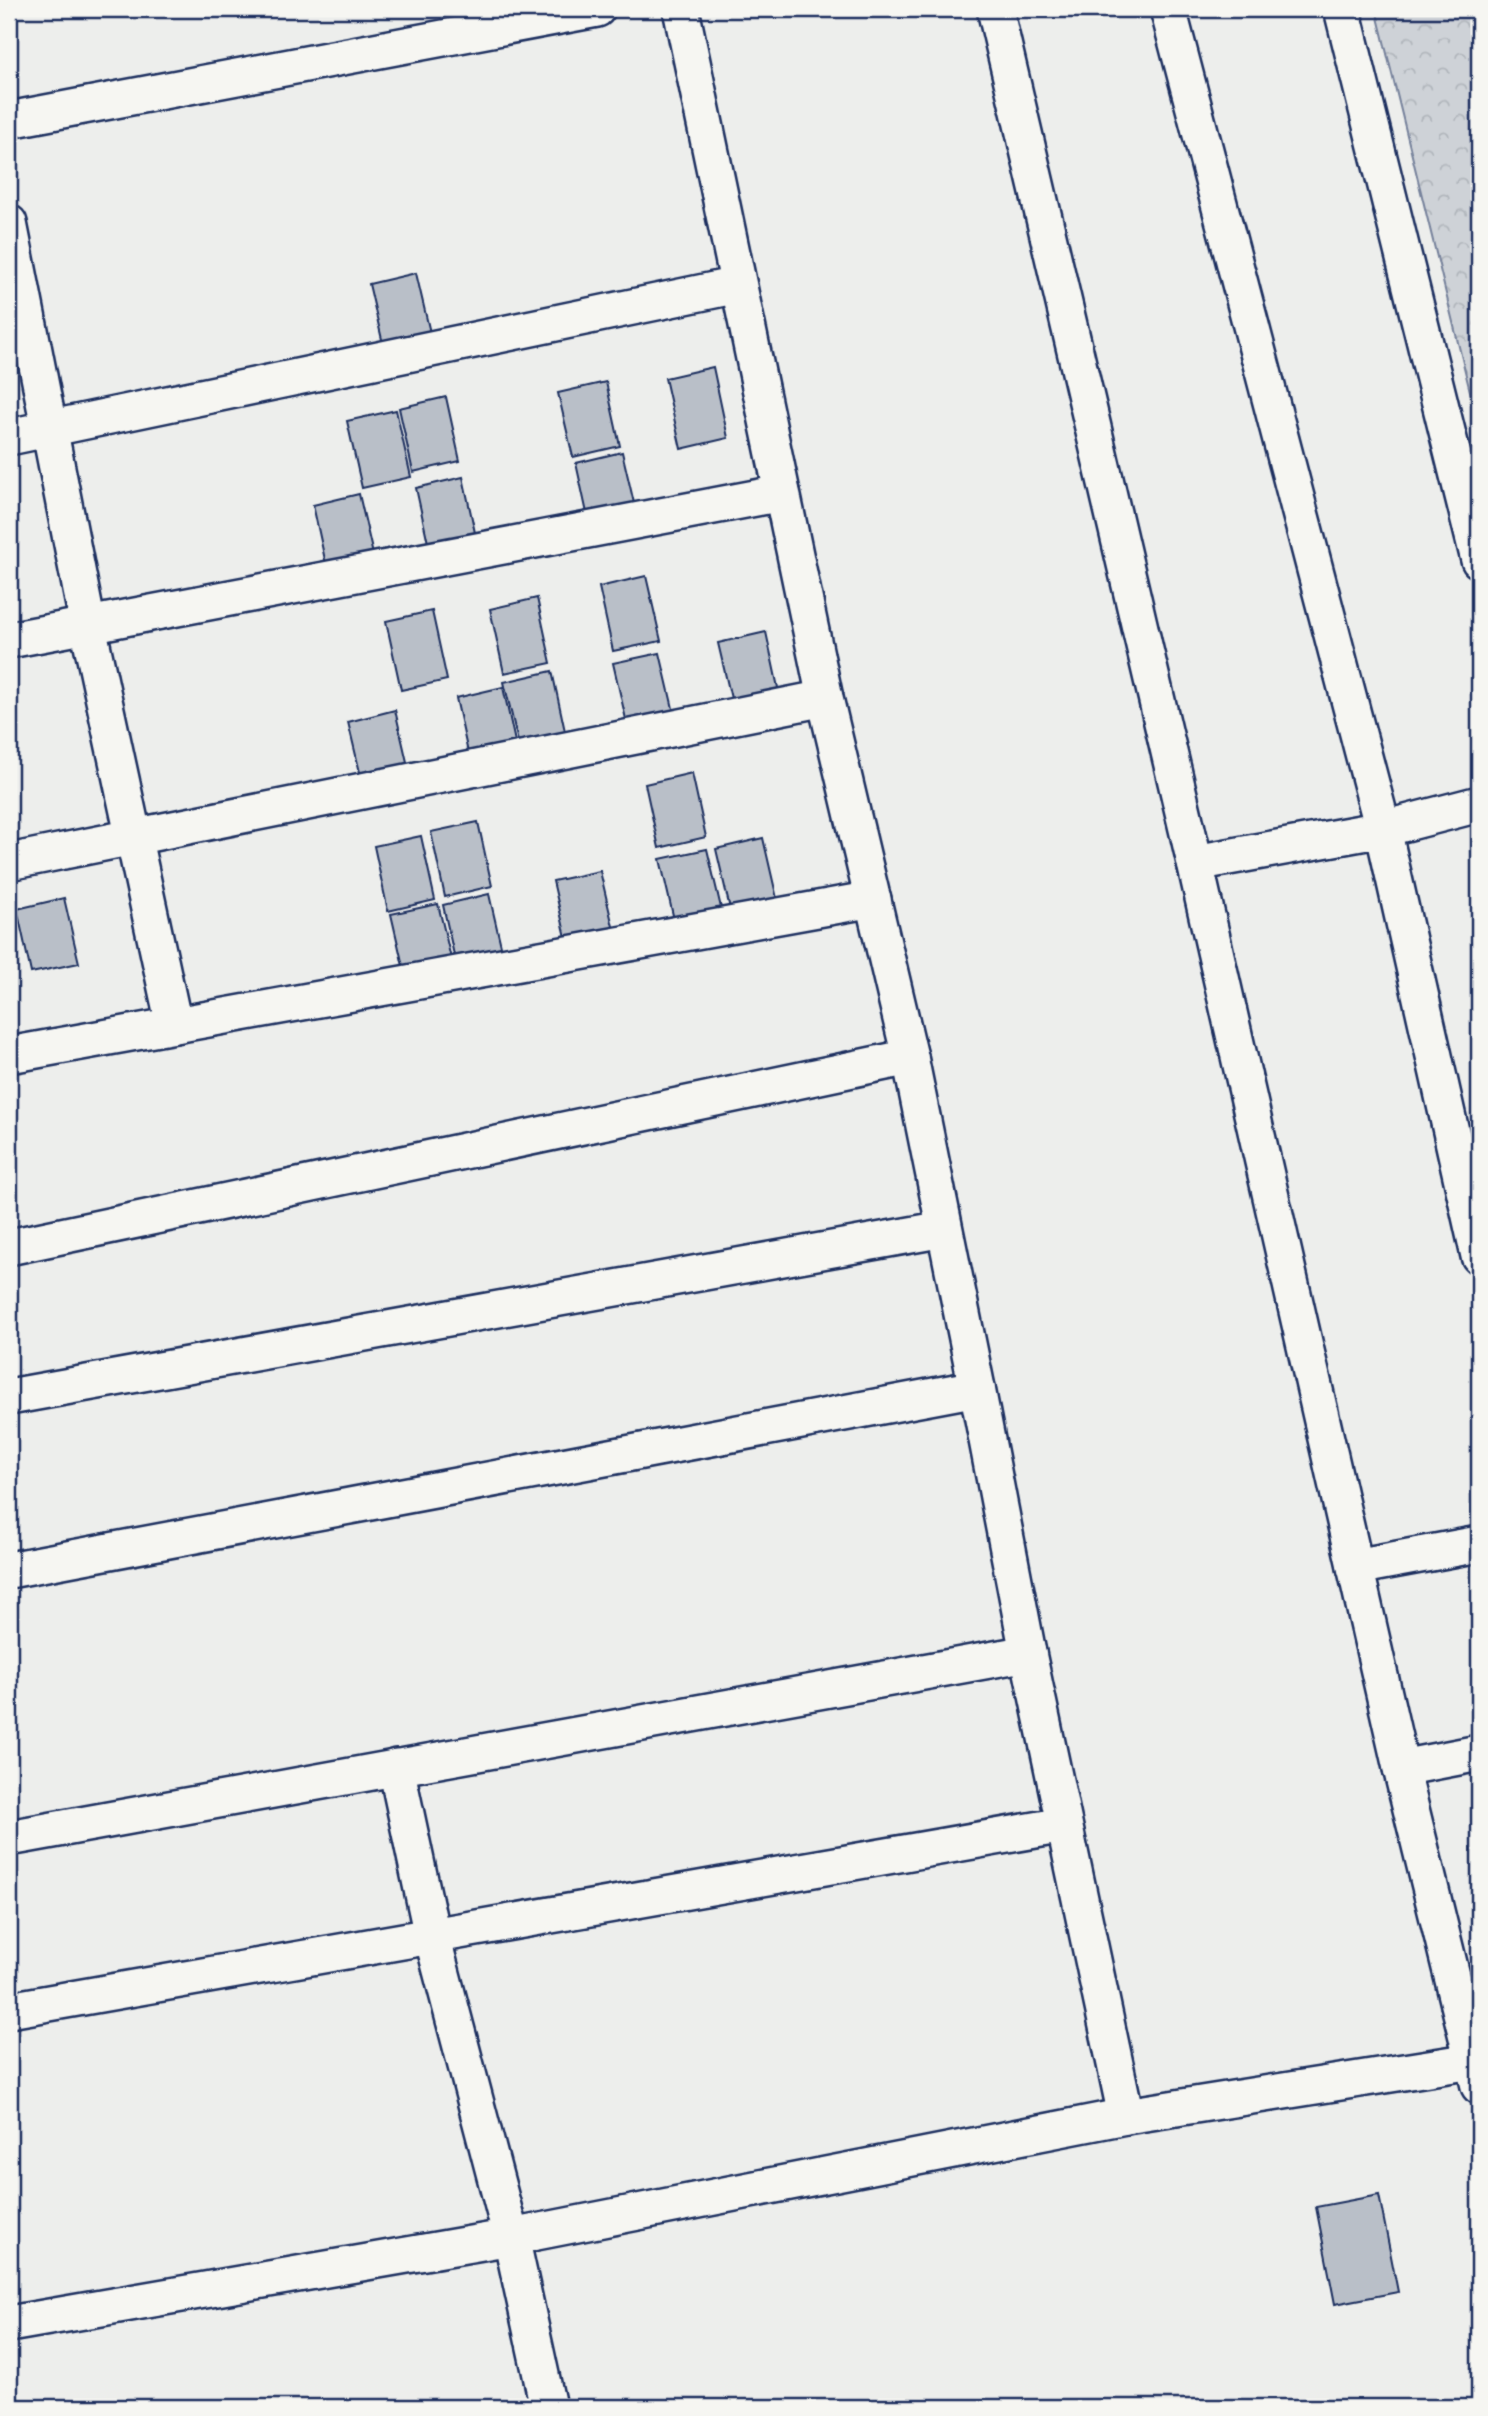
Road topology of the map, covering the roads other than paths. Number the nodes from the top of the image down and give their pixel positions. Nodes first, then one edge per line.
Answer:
1 (597, 9) edge
2 (681, 9) edge
3 (995, 9) edge
4 (1168, 9) edge
5 (1342, 9) edge
6 (480, 19) edge
7 (9, 120) edge
8 (9, 223) edge
9 (738, 285) junction
10 (51, 430) junction
11 (9, 437) edge
12 (782, 493) junction
13 (1479, 560) edge
14 (88, 626) junction
15 (9, 640) edge
16 (825, 698) junction
17 (1479, 804) edge
18 (1383, 829) junction
19 (135, 838) junction
20 (9, 862) edge
21 (1195, 863) junction
22 (873, 898) junction
23 (174, 1025) junction
24 (9, 1055) edge
25 (909, 1057) junction
26 (944, 1230) junction
27 (9, 1247) edge
28 (1479, 1256) edge
29 (977, 1388) junction
30 (9, 1397) edge
31 (1479, 1544) edge
32 (1355, 1567) junction
33 (9, 1570) edge
34 (1028, 1653) junction
35 (1479, 1752) edge
36 (396, 1768) junction
37 (1401, 1768) junction
38 (1064, 1825) junction
39 (9, 1838) edge
40 (432, 1936) junction
41 (9, 2010) edge
42 (1477, 2069) edge
43 (1126, 2116) junction
44 (511, 2237) junction
45 (9, 2324) edge
46 (548, 2407) edge

1 - 6 street
2 - 9 street
3 - 21 street
4 - 18 street
5 - 13 street
6 - 7 street
8 - 10 street
9 - 10 street
9 - 12 street
10 - 11 street
10 - 14 street
12 - 14 street
12 - 16 street
14 - 15 street
14 - 19 street
16 - 19 street
16 - 22 street
17 - 18 street
18 - 21 street
18 - 28 street
19 - 20 street
19 - 23 street
21 - 32 street
22 - 23 street
22 - 25 street
23 - 24 street
25 - 26 street
25 - 27 street
26 - 29 street
26 - 30 street
29 - 33 street
29 - 34 street
31 - 32 street
32 - 37 street
34 - 36 street
34 - 38 street
35 - 37 street
36 - 39 street
36 - 40 street
37 - 42 street
38 - 40 street
38 - 43 street
40 - 41 street
40 - 44 street
42 - 43 street
43 - 44 street
44 - 45 street
44 - 46 street

